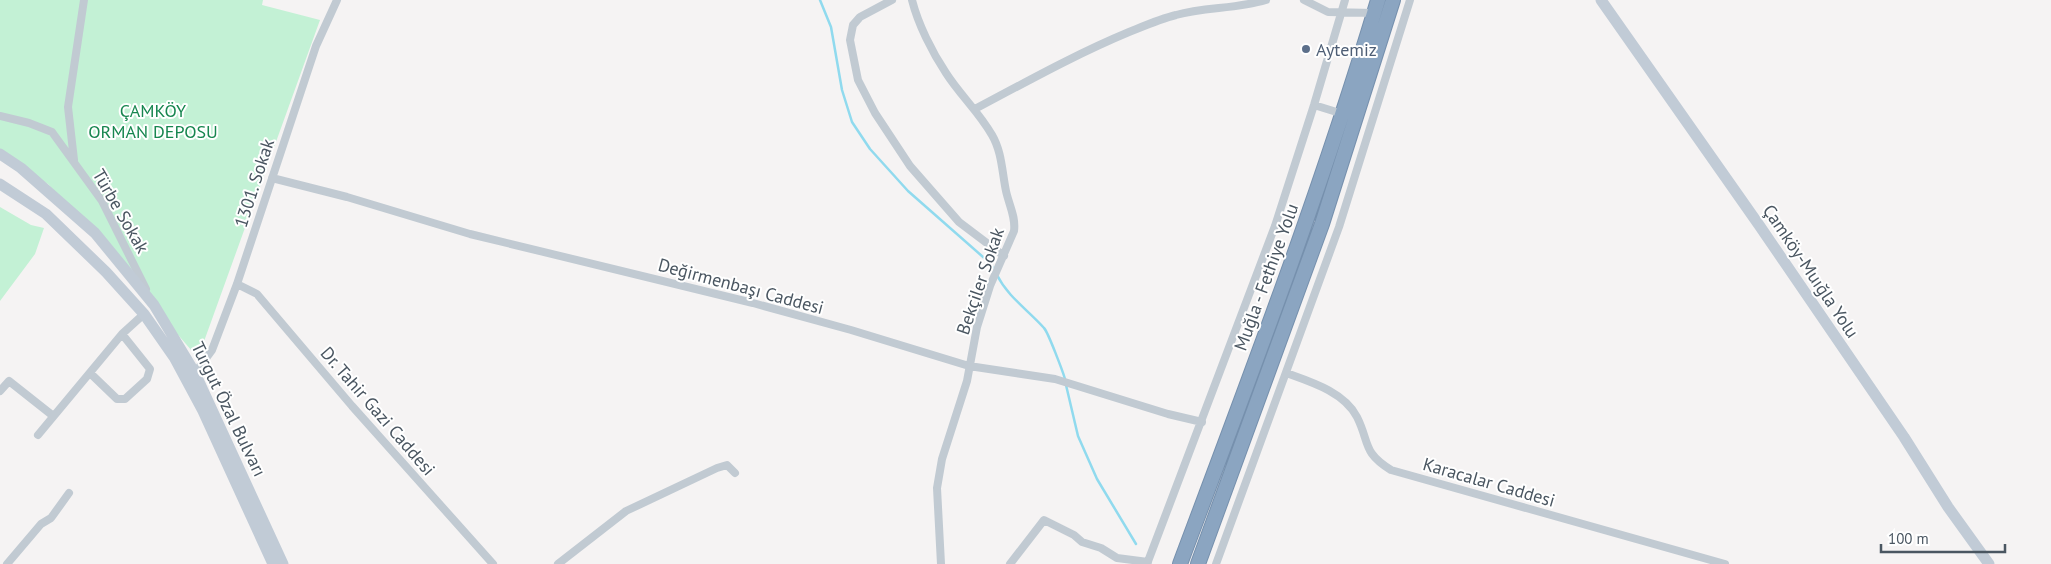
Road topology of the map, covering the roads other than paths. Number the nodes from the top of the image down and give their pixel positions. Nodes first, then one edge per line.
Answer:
1 (84, 0) edge
2 (337, 0) edge
3 (892, 0) edge
4 (912, 0) edge
5 (1266, 0) edge
6 (1304, 0) edge
7 (1345, 0) edge
8 (1393, 0) edge
9 (1410, 0) edge
10 (1603, 1) edge
11 (1376, 7) edge
12 (1341, 13) junction
13 (1314, 105) junction
14 (975, 110) junction
15 (1343, 114) junction
16 (0, 116) edge
17 (0, 154) edge
18 (74, 162) junction
19 (272, 178) junction
20 (0, 184) edge
21 (1326, 211) junction
22 (1340, 223) junction
23 (1004, 256) junction
24 (237, 284) junction
25 (1317, 288) junction
26 (1299, 290) junction
27 (154, 305) junction
28 (144, 314) junction
29 (122, 334) junction
30 (969, 366) junction
31 (90, 373) junction
32 (196, 373) junction
33 (1286, 373) junction
34 (0, 391) edge
35 (52, 415) junction
36 (1202, 422) junction
37 (38, 435) dead end
38 (735, 473) dead end
39 (69, 493) dead end
40 (1211, 528) junction
41 (1227, 534) junction
42 (1147, 563) edge
43 (7, 564) edge
44 (273, 564) edge
45 (283, 564) edge
46 (493, 564) edge
47 (558, 564) edge
48 (941, 564) edge
49 (1010, 564) edge
50 (1180, 564) edge
51 (1198, 564) edge
52 (1216, 564) edge
53 (1725, 564) edge
54 (1989, 564) edge

1 - 18 street
2 - 19 street, 1301. Sokak
3 - 23 street
4 - 14 street, Bekçiler Sokak
5 - 14 street
6 - 12 street
7 - 12 street
8 - 21 highway, Muğla - Fethiye Yolu
9 - 22 street
10 - 54 main road, Çamköy-Muığla Yolu
11 - 12 street
11 - 15 highway, Muğla - Fethiye Yolu
12 - 13 street
13 - 15 street
13 - 36 street
14 - 23 street, Bekçiler Sokak
15 - 50 highway, Muğla - Fethiye Yolu
16 - 18 street, Türbe Sokak
17 - 27 main road, Turgut Özal Bulvarı
18 - 27 street, Türbe Sokak
19 - 24 street, 1301. Sokak
19 - 30 street, Değirmenbaşı Caddesi
20 - 28 main road
21 - 22 street
21 - 26 highway, Muğla - Fethiye Yolu
22 - 25 street
23 - 30 street, Bekçiler Sokak
24 - 32 street, 1301. Sokak
24 - 46 street, Dr. Tahir Gazi Caddesi
25 - 26 street
25 - 33 street
26 - 40 highway, Muğla - Fethiye Yolu
27 - 32 main road, Turgut Özal Bulvarı
28 - 29 street
28 - 44 main road
29 - 31 street
29 - 31 street
30 - 36 street, Değirmenbaşı Caddesi
30 - 48 street, Bekçiler Sokak
31 - 35 street
32 - 45 main road, Turgut Özal Bulvarı
33 - 41 street
33 - 53 street, Karacalar Caddesi
34 - 35 street
35 - 37 street
36 - 42 street
38 - 47 street
39 - 43 street
40 - 41 street
40 - 51 highway, Muğla - Fethiye Yolu
41 - 52 street
42 - 49 street

